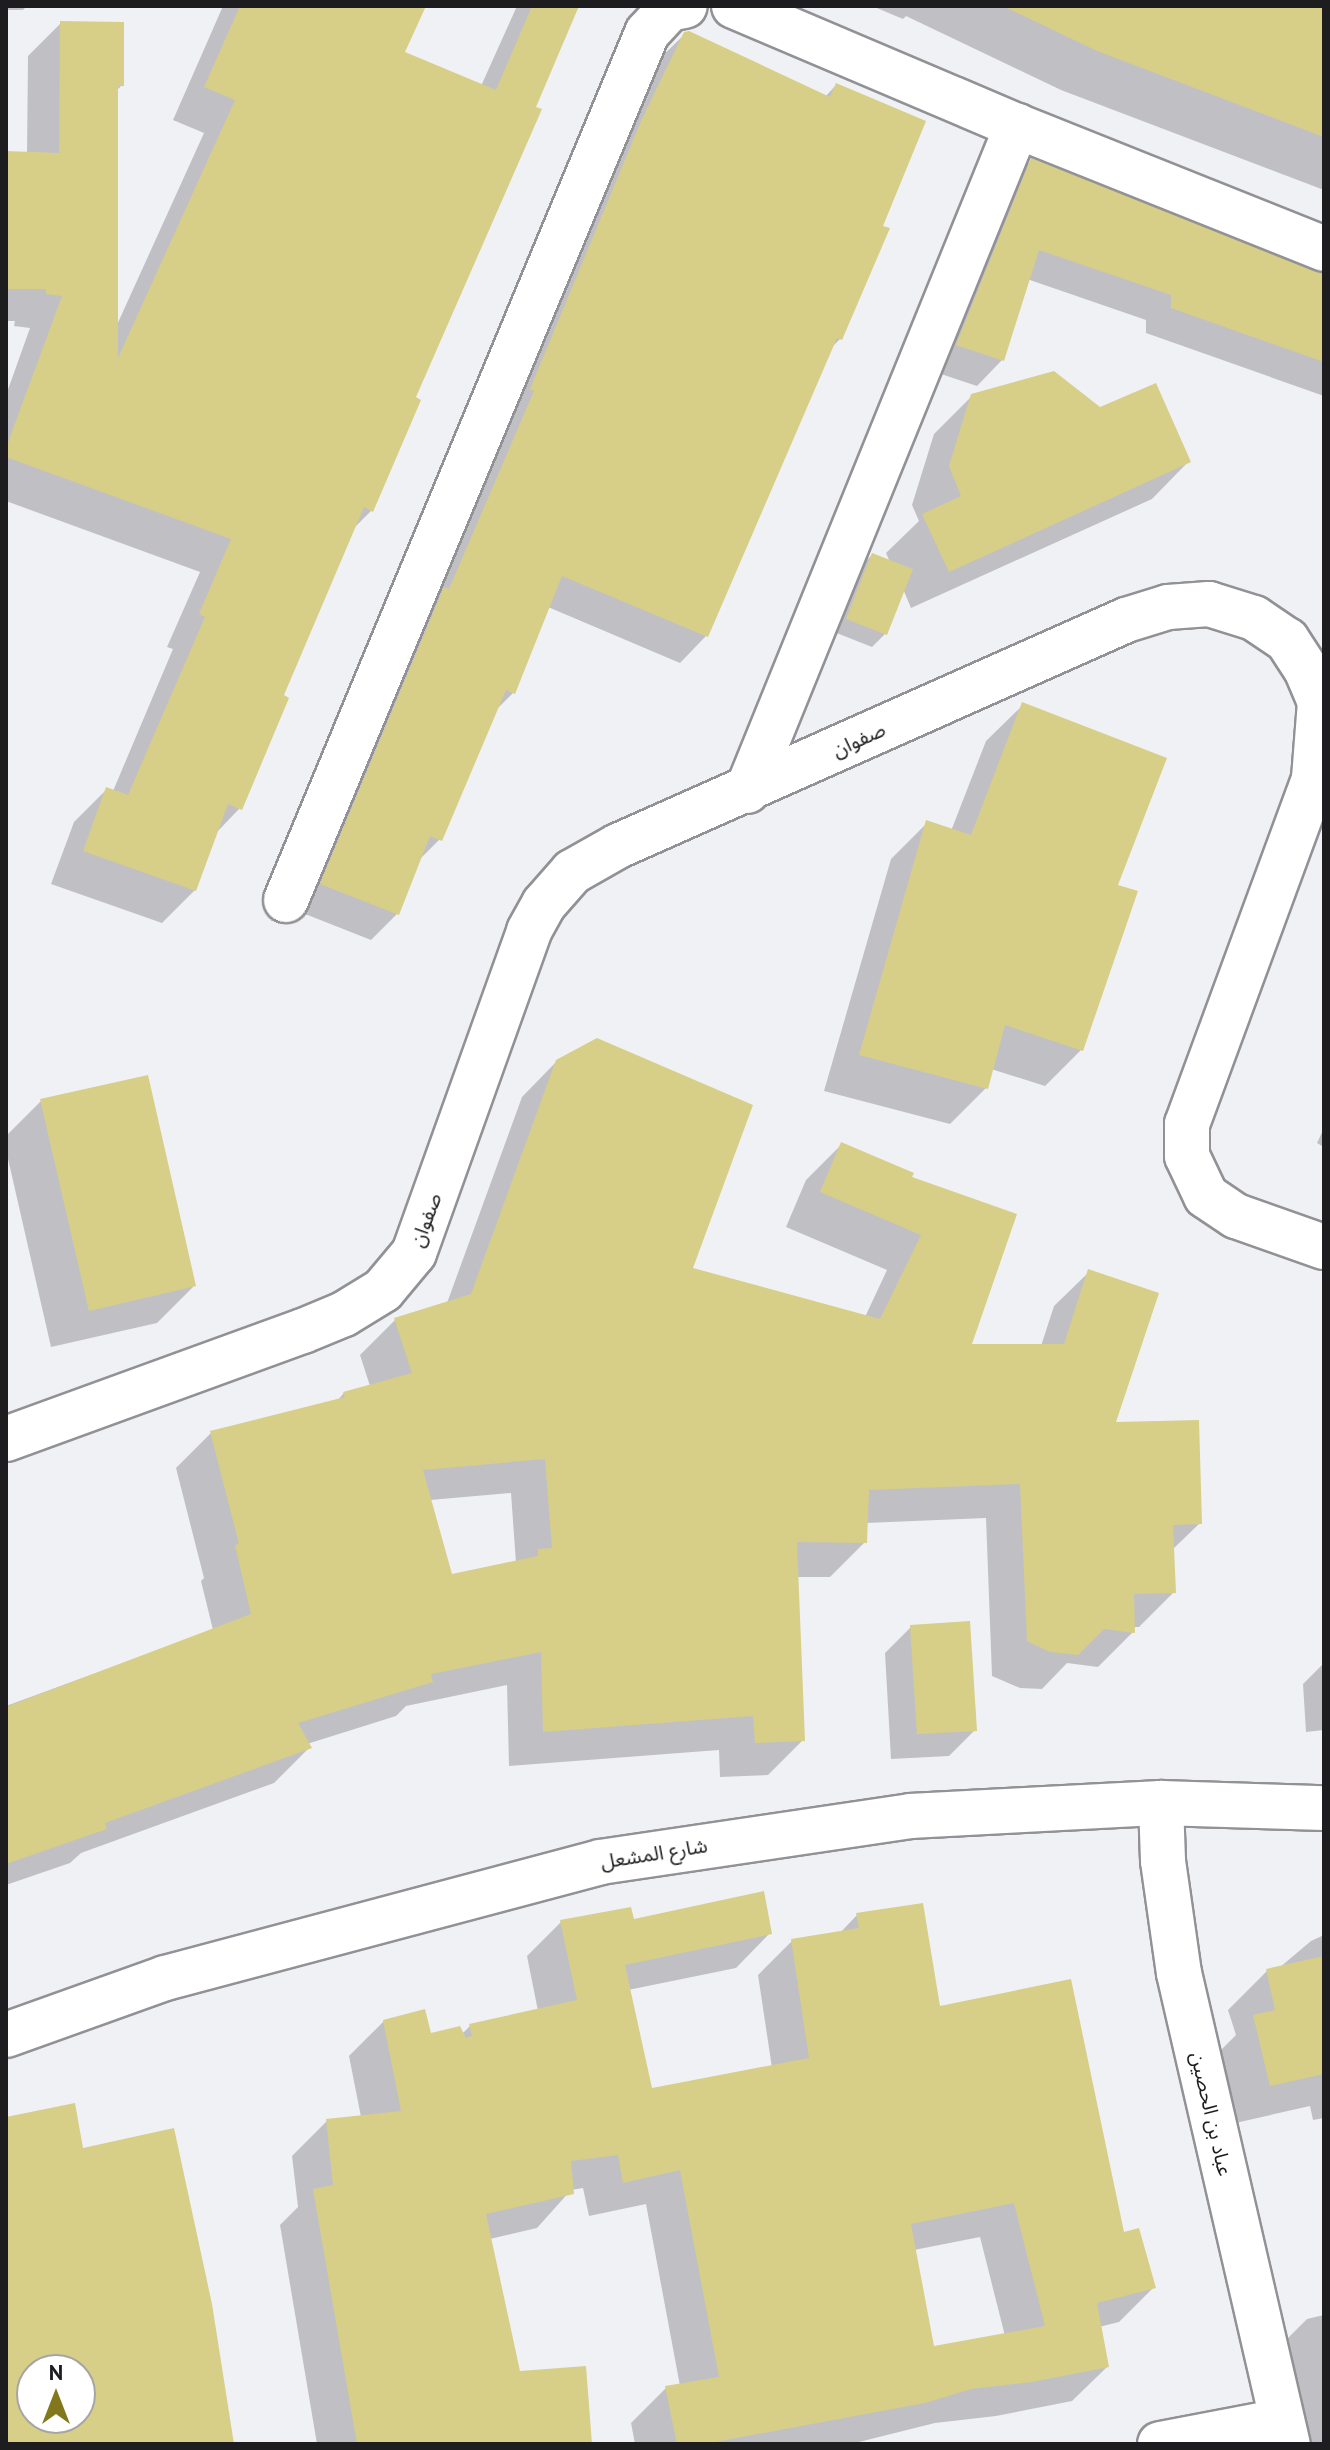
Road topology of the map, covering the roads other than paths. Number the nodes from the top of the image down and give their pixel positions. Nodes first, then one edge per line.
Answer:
1 (734, 6) edge
2 (673, 7) edge
3 (1017, 126) junction
4 (1324, 249) edge
5 (747, 791) junction
6 (286, 900) dead end
7 (1324, 1247) edge
8 (6, 1439) edge
9 (1161, 1803) junction
10 (1324, 1808) edge
11 (6, 2035) edge
12 (1285, 2432) edge
13 (1160, 2444) edge

1 - 3 street
2 - 6 street
3 - 4 street
3 - 5 street
5 - 7 street, صفوان
5 - 8 street, صفوان
9 - 10 street, شارع المشعل
9 - 11 street, شارع المشعل
9 - 12 street, عباد بن الحصين
12 - 13 street, عباد بن الحصين

